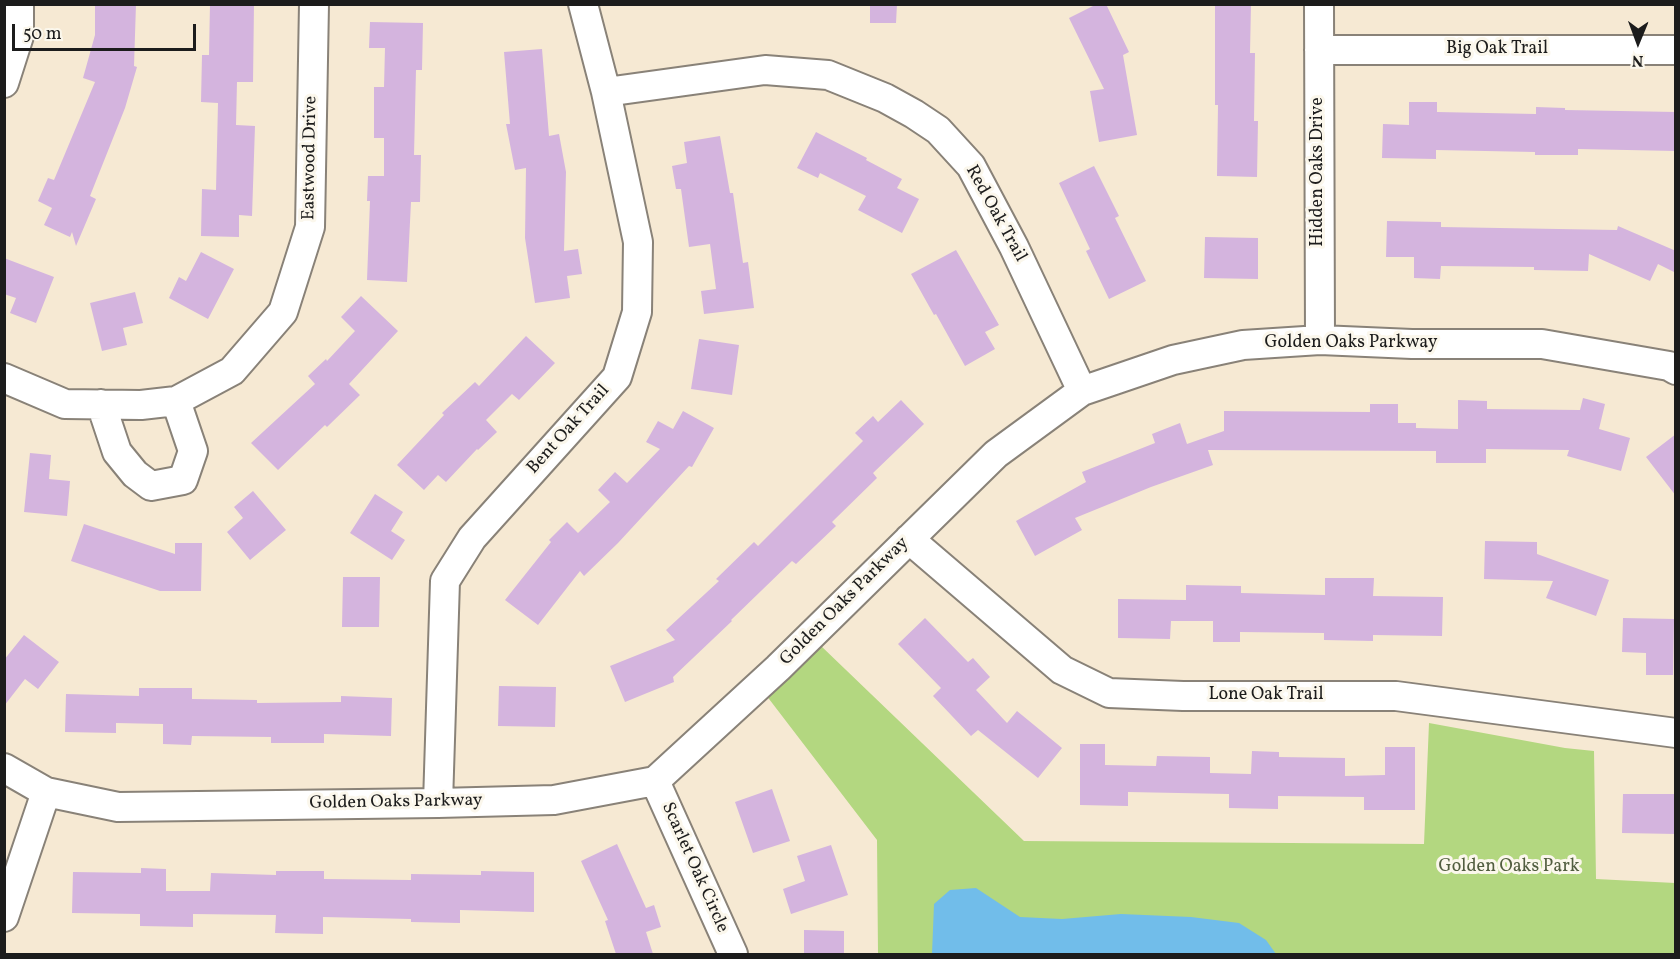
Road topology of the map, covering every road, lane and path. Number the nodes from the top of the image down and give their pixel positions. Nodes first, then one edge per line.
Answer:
1 (19, 4) edge
2 (314, 4) edge
3 (583, 4) edge
4 (1319, 4) edge
5 (1319, 50) junction
6 (1676, 50) edge
7 (4, 82) edge
8 (606, 92) junction
9 (1320, 340) junction
10 (1676, 370) edge
11 (4, 378) edge
12 (1082, 392) junction
13 (176, 400) junction
14 (101, 404) junction
15 (909, 539) junction
16 (1676, 733) edge
17 (4, 768) edge
18 (655, 781) junction
19 (46, 792) junction
20 (438, 804) junction
21 (4, 917) edge
22 (733, 954) edge

1 - 7 street
2 - 13 street, Eastwood Drive
3 - 8 street, Bent Oak Trail
4 - 5 street, Hidden Oaks Drive
5 - 6 street, Big Oak Trail
5 - 9 street, Hidden Oaks Drive
8 - 12 street, Red Oak Trail
8 - 20 street, Bent Oak Trail
9 - 10 street, Golden Oaks Parkway
9 - 12 street, Golden Oaks Parkway
11 - 14 street, Eastwood Drive
12 - 15 street, Golden Oaks Parkway
13 - 14 street, Eastwood Drive
13 - 14 street
15 - 16 street, Lone Oak Trail
15 - 18 street, Golden Oaks Parkway
17 - 19 street, Golden Oaks Parkway
18 - 20 street, Golden Oaks Parkway
18 - 22 street, Scarlet Oak Circle
19 - 20 street, Golden Oaks Parkway
19 - 21 street

